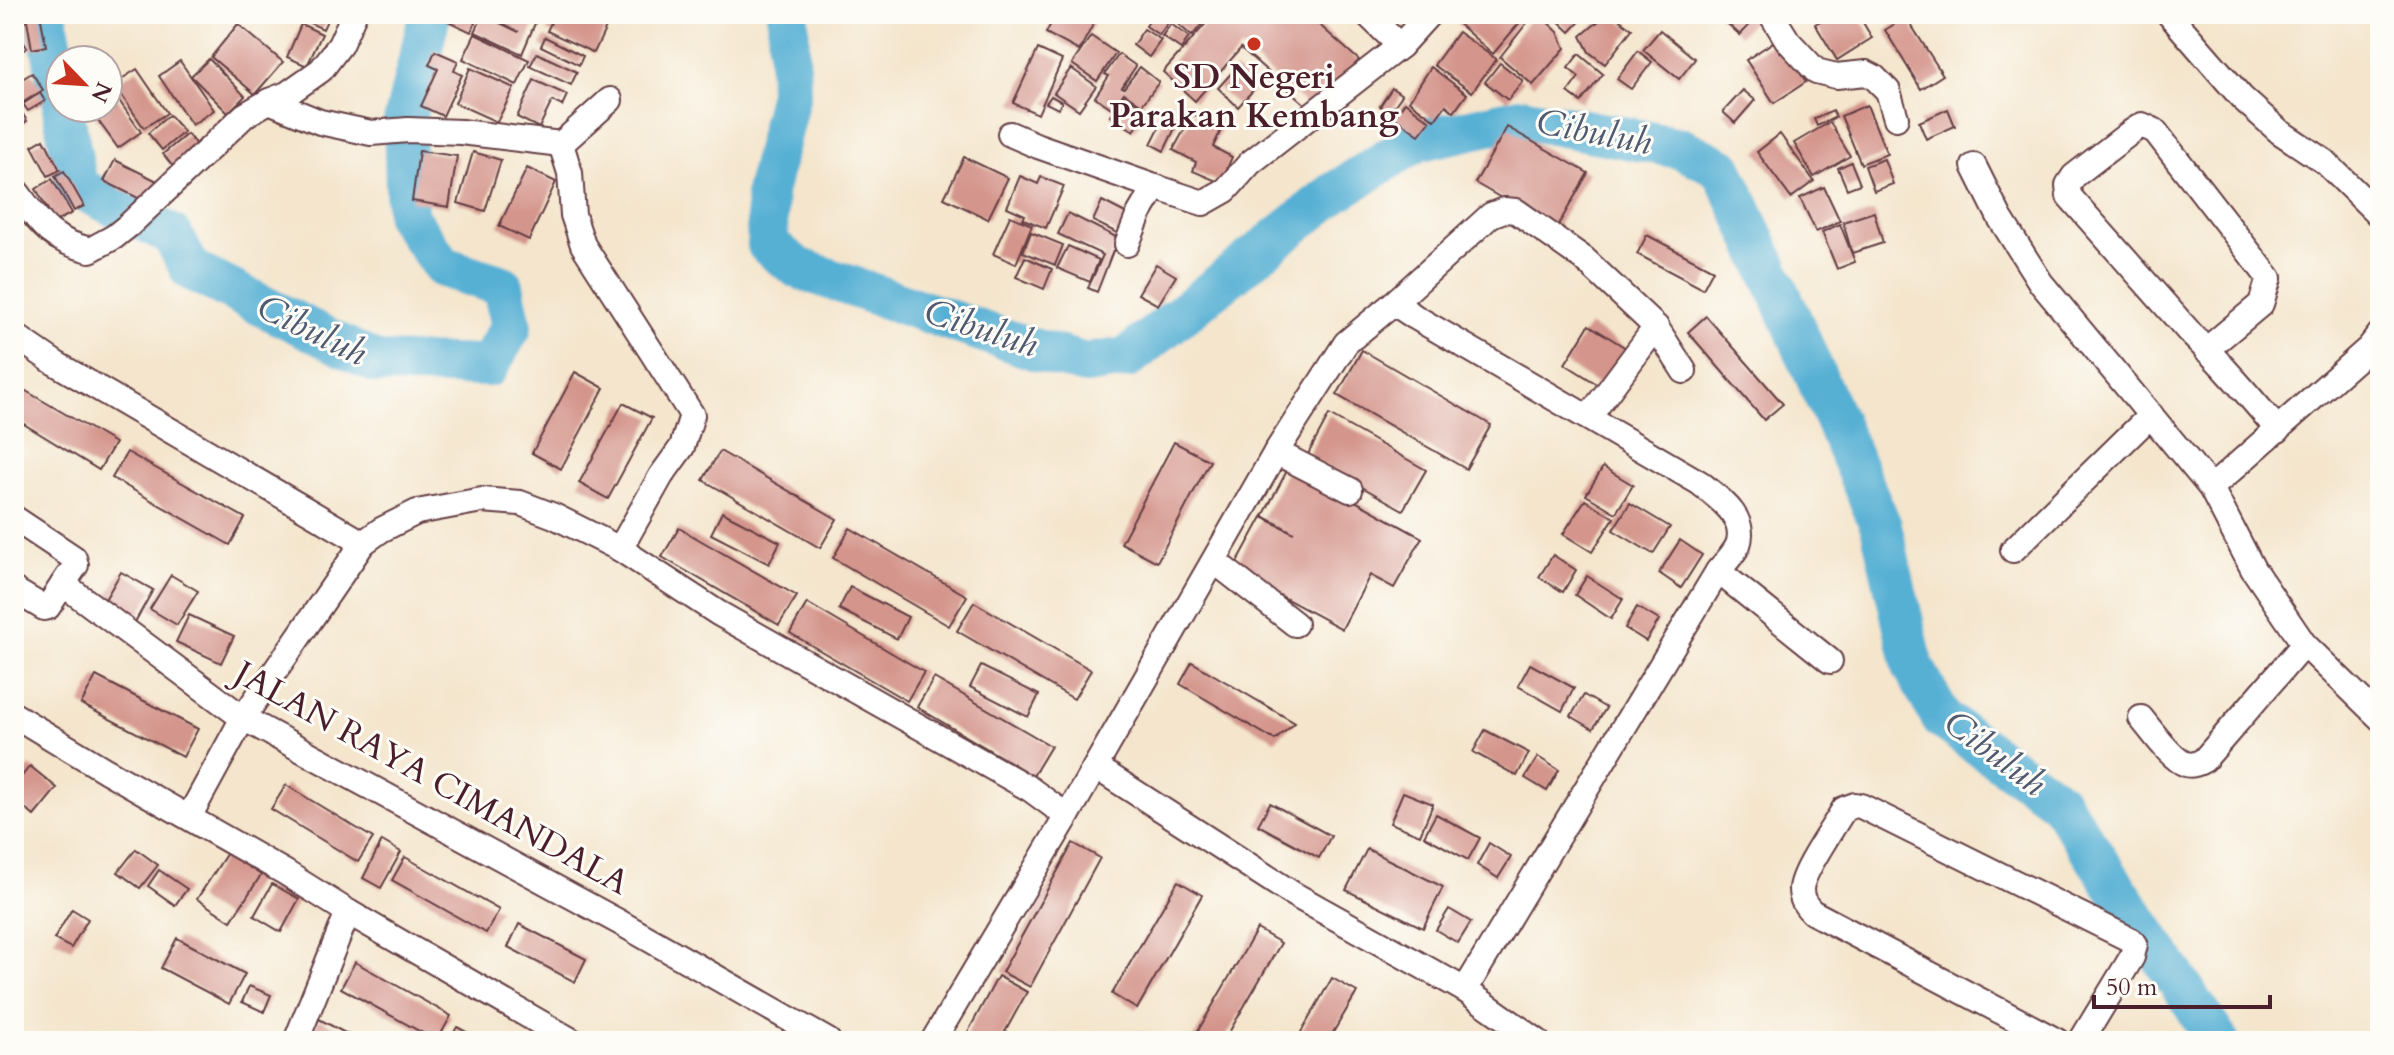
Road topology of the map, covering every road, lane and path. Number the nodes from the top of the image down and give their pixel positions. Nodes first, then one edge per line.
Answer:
1 (354, 14) edge
2 (1367, 14) edge
3 (1429, 14) edge
4 (1771, 14) edge
5 (2169, 14) edge
6 (1400, 46) junction
7 (610, 100) dead end
8 (269, 101) junction
9 (1896, 118) dead end
10 (1010, 134) dead end
11 (561, 144) junction
12 (1974, 166) dead end
13 (1155, 187) junction
14 (14, 188) edge
15 (2380, 216) edge
16 (1127, 244) dead end
17 (1394, 303) junction
18 (1656, 327) junction
19 (2380, 334) edge
20 (14, 335) edge
21 (2206, 350) junction
22 (1684, 371) dead end
23 (2151, 415) junction
24 (1589, 417) junction
25 (2278, 430) junction
26 (1276, 452) junction
27 (2211, 488) junction
28 (1350, 490) dead end
29 (14, 518) edge
30 (363, 543) junction
31 (620, 549) junction
32 (2013, 550) dead end
33 (1214, 561) junction
34 (1718, 571) junction
35 (63, 584) junction
36 (14, 590) edge
37 (1295, 624) dead end
38 (2304, 644) junction
39 (1830, 661) dead end
40 (14, 715) edge
41 (243, 718) junction
42 (2141, 718) dead end
43 (2380, 718) edge
44 (1096, 767) junction
45 (1067, 816) junction
46 (189, 817) junction
47 (348, 912) junction
48 (1465, 990) junction
49 (296, 1041) edge
50 (572, 1041) edge
51 (828, 1041) edge
52 (933, 1041) edge
53 (1537, 1041) edge
54 (2057, 1041) edge
55 (2081, 1041) edge

1 - 8 street
2 - 6 street
3 - 6 street
4 - 9 street
5 - 15 street
6 - 13 street
7 - 11 street
8 - 11 street
8 - 14 street
10 - 13 street
11 - 31 street
12 - 23 street
13 - 16 street
17 - 18 street
17 - 24 street
17 - 26 street
18 - 22 street
18 - 24 street
19 - 25 street
20 - 30 street
21 - 21 street
21 - 25 street
23 - 27 street
23 - 32 street
24 - 34 street
25 - 27 street
26 - 28 street
26 - 33 street
27 - 38 street
29 - 35 street
30 - 31 street
30 - 41 street
31 - 45 street
33 - 37 street
33 - 44 street
34 - 39 street
34 - 48 street
35 - 36 street
35 - 41 street, JALAN RAYA CIMANDALA
38 - 42 street
38 - 43 street
40 - 46 street
41 - 46 street
41 - 51 street, JALAN RAYA CIMANDALA
44 - 45 street
44 - 48 street
45 - 52 street
46 - 47 street
47 - 49 street
47 - 50 street
48 - 53 street
54 - 55 street

